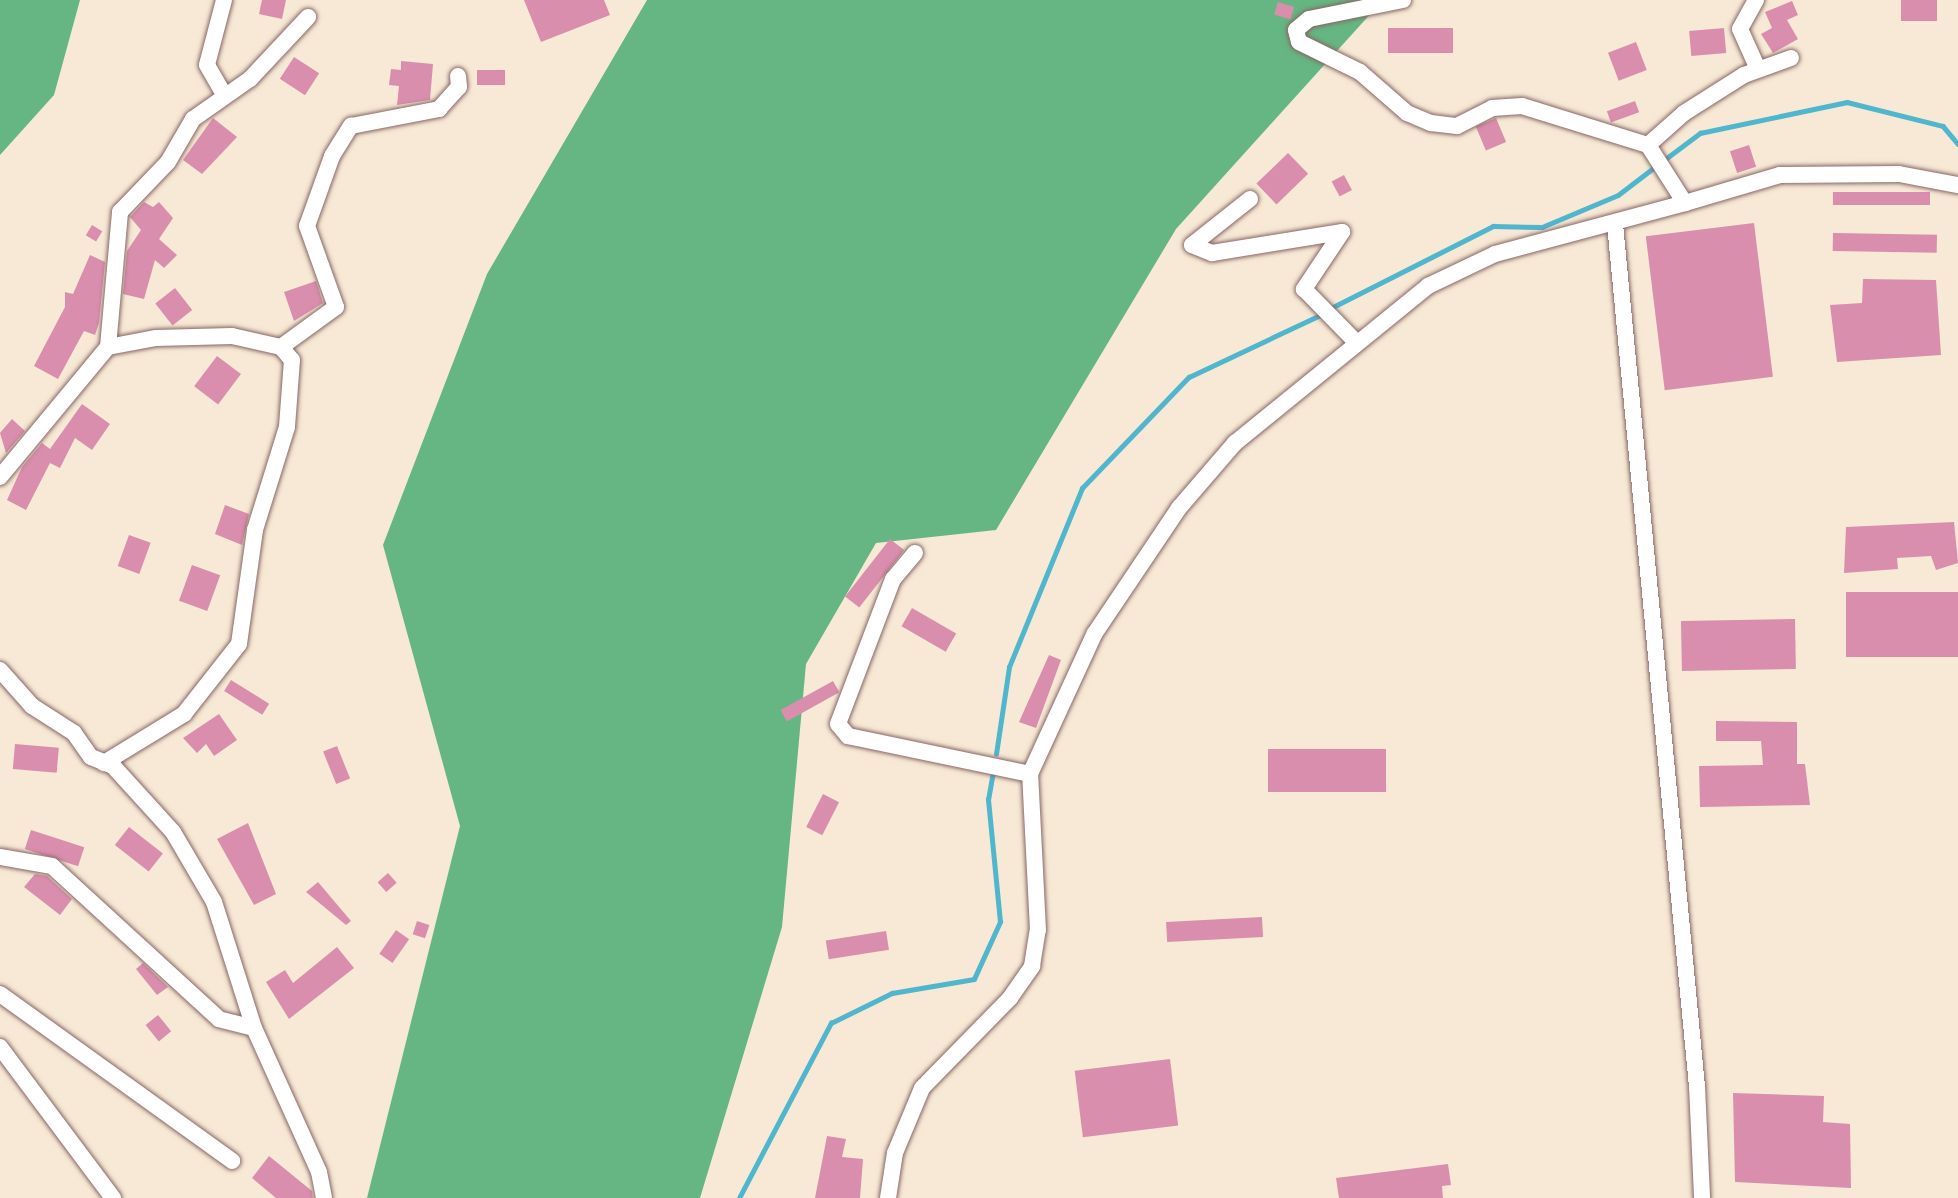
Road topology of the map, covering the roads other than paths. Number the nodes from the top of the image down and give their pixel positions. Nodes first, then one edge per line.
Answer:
1 (224, 0) edge
2 (1403, 0) edge
3 (1756, 0) edge
4 (308, 17) dead end
5 (1791, 58) dead end
6 (1758, 69) junction
7 (458, 76) dead end
8 (224, 95) junction
9 (1648, 145) junction
10 (1958, 185) edge
11 (1250, 200) dead end
12 (1685, 203) junction
13 (1615, 224) junction
14 (1356, 342) junction
15 (107, 347) junction
16 (281, 347) junction
17 (0, 477) edge
18 (915, 553) dead end
19 (0, 670) edge
20 (104, 762) junction
21 (1030, 774) junction
22 (0, 857) edge
23 (0, 994) edge
24 (254, 1028) junction
25 (0, 1047) edge
26 (232, 1161) dead end
27 (113, 1198) edge
28 (324, 1198) edge
29 (888, 1198) edge
30 (1702, 1198) edge

1 - 8 street
2 - 9 street
3 - 6 street
4 - 8 street
5 - 6 street
6 - 9 street
7 - 16 street
8 - 15 street
9 - 12 street
10 - 12 street
11 - 14 street
12 - 13 street
13 - 14 street
13 - 30 street
14 - 21 street
15 - 16 street
15 - 17 street
16 - 20 street
18 - 21 street
19 - 20 street
20 - 24 street
21 - 29 street
22 - 24 street
23 - 26 street
24 - 28 street
25 - 27 street

